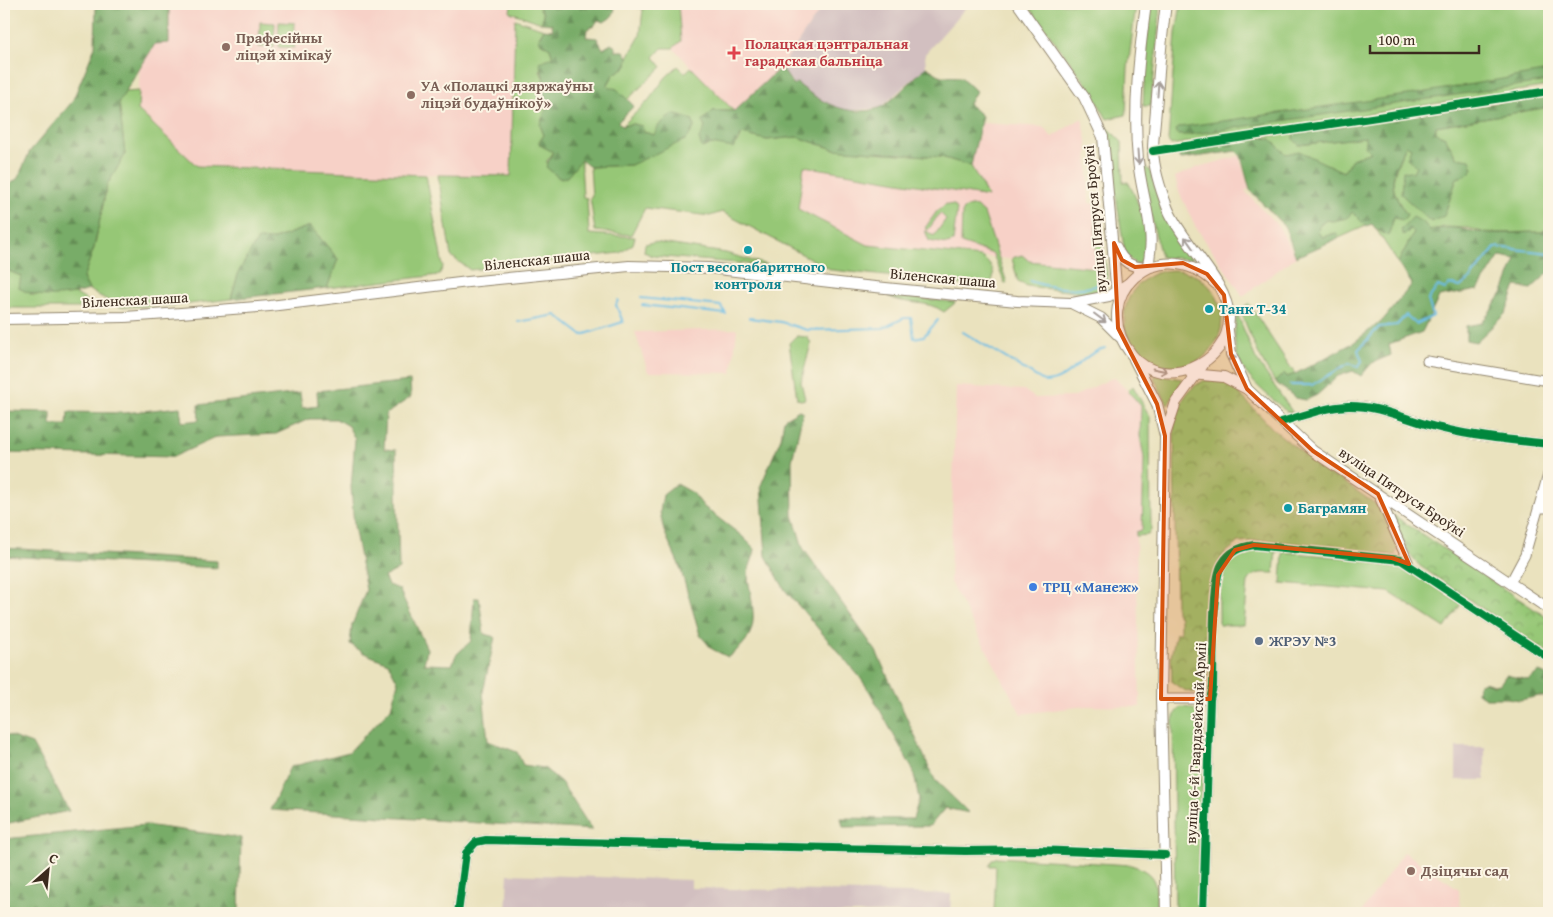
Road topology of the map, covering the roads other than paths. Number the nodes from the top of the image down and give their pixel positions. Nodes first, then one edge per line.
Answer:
1 (1018, 4) edge
2 (1146, 4) edge
3 (1166, 4) edge
4 (1114, 243) junction
5 (1147, 268) junction
6 (1129, 283) junction
7 (1216, 284) junction
8 (1116, 291) junction
9 (1072, 303) junction
10 (1118, 307) junction
11 (4, 318) edge
12 (1228, 330) junction
13 (1122, 339) junction
14 (1132, 356) junction
15 (1427, 361) dead end
16 (1205, 362) junction
17 (1179, 372) junction
18 (1196, 374) junction
19 (1549, 381) edge
20 (1247, 389) junction
21 (1281, 422) junction
22 (1165, 436) junction
23 (1549, 444) edge
24 (1549, 471) edge
25 (1378, 494) junction
26 (1539, 508) junction
27 (1549, 508) edge
28 (1409, 564) junction
29 (1510, 583) junction
30 (1549, 609) edge
31 (1549, 658) edge
32 (1162, 699) junction
33 (1210, 700) junction
34 (1165, 855) junction
35 (458, 913) edge
36 (1166, 913) edge
37 (1203, 913) edge

1 - 4 main road, вуліца Пятруся Броўкі
2 -> 5 main road
7 -> 3 main road
4 - 5 main road
4 - 8 main road, вуліца Пятруся Броўкі
5 - 6 main road
5 - 7 main road
6 - 8 main road, Віленская шаша
6 - 10 main road
7 - 12 main road
8 - 9 main road, Віленская шаша
8 - 10 main road, вуліца Пятруся Броўкі
9 - 11 main road, Віленская шаша
9 -> 13 main road
10 - 13 main road
12 - 16 main road
20 -> 12 main road, вуліца Пятруся Броўкі
13 - 14 main road
14 -> 17 main road
14 - 22 main road
15 - 19 street
16 - 17 main road
16 - 18 main road
17 - 18 main road, вуліца Пятруся Броўкі
18 - 20 main road, вуліца Пятруся Броўкі
18 - 22 main road
20 - 21 main road, вуліца Пятруся Броўкі
21 - 23 street
21 - 25 main road, вуліца Пятруся Броўкі
22 - 32 main road
24 - 26 street
25 - 28 street
25 - 29 main road, вуліца Пятруся Броўкі
26 - 27 street
26 - 29 street
28 - 31 street
28 - 33 street, вуліца 6-й Гвардзейскай Арміі
29 - 30 main road, вуліца Пятруся Броўкі
32 - 33 street
32 - 34 main road
33 - 37 street, вуліца 6-й Гвардзейскай Арміі
34 - 35 street
34 - 36 main road

